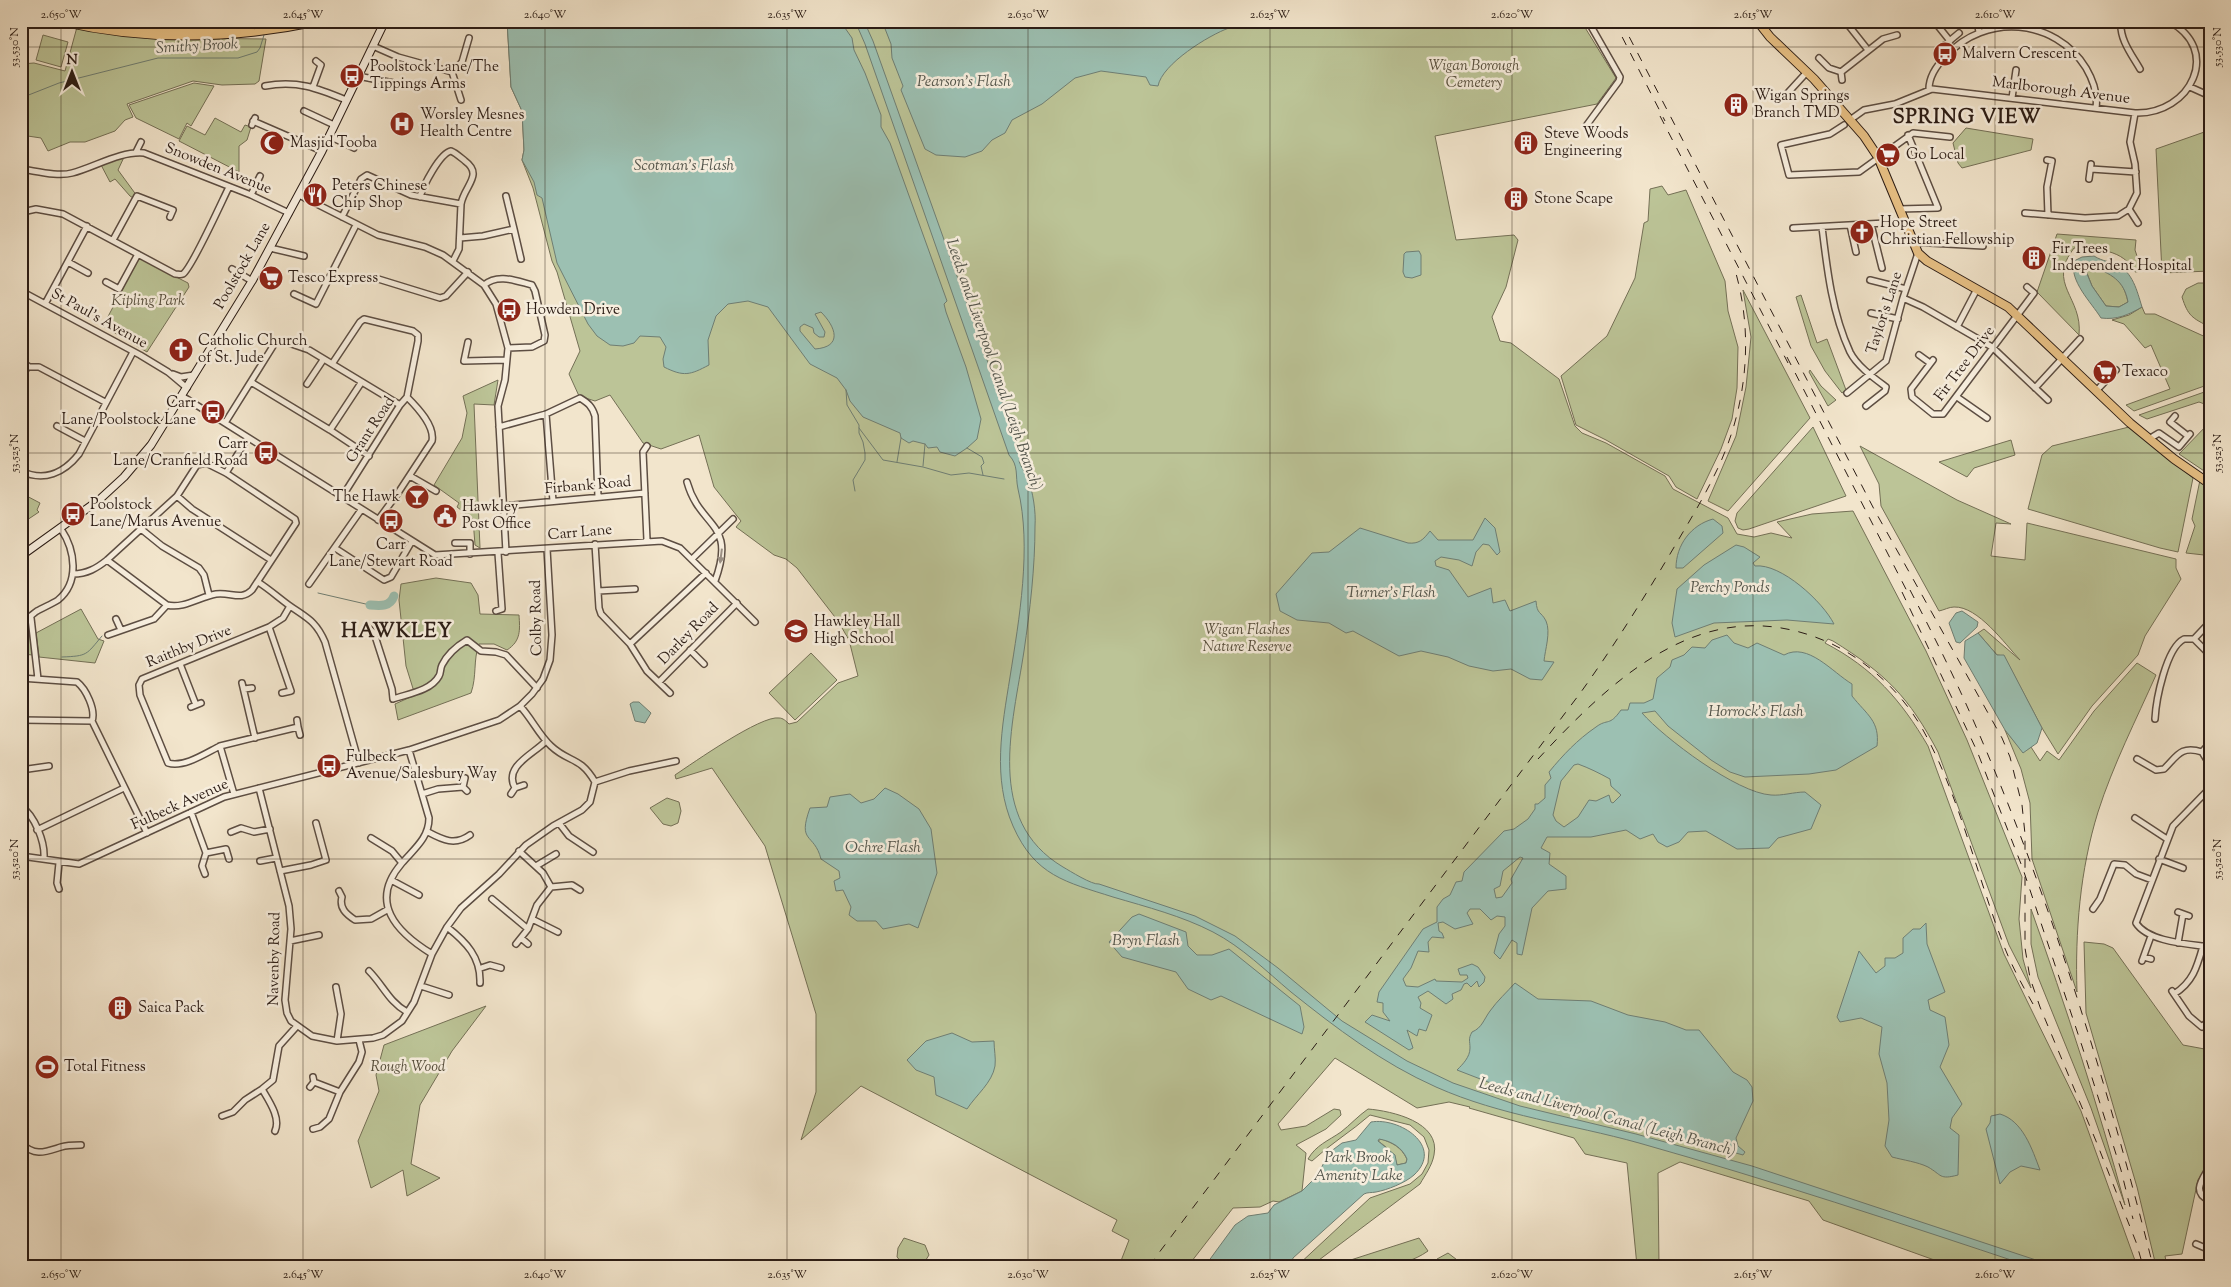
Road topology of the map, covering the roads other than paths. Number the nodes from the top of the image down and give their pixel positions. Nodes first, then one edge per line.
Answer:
1 (62, 21) edge
2 (97, 21) edge
3 (316, 21) edge
4 (385, 21) edge
5 (1588, 21) edge
6 (1845, 21) edge
7 (1934, 21) edge
8 (1977, 21) edge
9 (2122, 21) edge
10 (1761, 22) edge
11 (2169, 22) edge
12 (275, 25) edge
13 (255, 29) junction
14 (1889, 29) dead end
15 (1979, 32) junction
16 (1959, 33) dead end
17 (1897, 35) dead end
18 (1890, 36) junction
19 (1950, 40) junction
20 (474, 44) dead end
21 (373, 46) junction
22 (1941, 48) dead end
23 (1868, 50) junction
24 (1819, 58) dead end
25 (316, 61) dead end
26 (2140, 64) dead end
27 (2016, 70) dead end
28 (452, 72) junction
29 (1807, 72) junction
30 (1841, 72) junction
31 (358, 76) junction
32 (1842, 80) dead end
33 (265, 86) dead end
34 (313, 86) junction
35 (409, 86) dead end
36 (2190, 87) junction
37 (1929, 89) junction
38 (1785, 96) dead end
39 (2210, 96) edge
40 (2012, 98) junction
41 (346, 100) junction
42 (461, 100) dead end
43 (2096, 108) junction
44 (304, 111) dead end
45 (2135, 113) junction
46 (253, 121) dead end
47 (1843, 124) junction
48 (334, 125) junction
49 (1586, 126) dead end
50 (1908, 135) junction
51 (329, 136) junction
52 (1950, 137) dead end
53 (141, 142) dead end
54 (354, 148) dead end
55 (322, 151) junction
56 (136, 152) junction
57 (1878, 157) junction
58 (2052, 161) dead end
59 (21, 169) edge
60 (2136, 172) junction
61 (260, 176) dead end
62 (2090, 180) dead end
63 (229, 187) junction
64 (251, 195) junction
65 (299, 195) junction
66 (506, 196) dead end
67 (420, 197) junction
68 (461, 204) junction
69 (21, 209) edge
70 (2130, 209) junction
71 (1900, 210) junction
72 (27, 211) junction
73 (289, 213) junction
74 (2025, 213) dead end
75 (2048, 215) junction
76 (21, 216) edge
77 (170, 217) dead end
78 (342, 217) junction
79 (1904, 222) junction
80 (2138, 223) dead end
81 (1871, 224) junction
82 (356, 225) junction
83 (1850, 225) junction
84 (88, 226) junction
85 (1822, 227) junction
86 (1793, 228) dead end
87 (514, 229) junction
88 (460, 238) junction
89 (113, 240) junction
90 (1912, 242) junction
91 (1982, 246) dead end
92 (270, 248) junction
93 (1856, 252) dead end
94 (1918, 253) junction
95 (138, 254) junction
96 (304, 256) dead end
97 (521, 258) dead end
98 (453, 261) junction
99 (68, 262) junction
100 (1882, 268) dead end
101 (232, 269) dead end
102 (468, 272) junction
103 (88, 273) dead end
104 (375, 278) dead end
105 (1870, 280) dead end
106 (252, 281) junction
107 (106, 282) dead end
108 (484, 285) junction
109 (2027, 287) dead end
110 (1906, 289) junction
111 (1977, 289) junction
112 (21, 291) edge
113 (294, 293) dead end
114 (1903, 298) junction
115 (45, 304) junction
116 (1871, 313) dead end
117 (2018, 315) junction
118 (1898, 319) junction
119 (1957, 327) junction
120 (2080, 339) dead end
121 (468, 342) dead end
122 (1992, 347) junction
123 (508, 348) junction
124 (133, 352) junction
125 (1919, 355) dead end
126 (2063, 358) junction
127 (323, 360) junction
128 (506, 360) junction
129 (332, 364) junction
130 (28, 366) junction
131 (21, 367) edge
132 (2116, 370) dead end
133 (168, 372) junction
134 (196, 374) junction
135 (1869, 374) junction
136 (21, 378) edge
137 (251, 382) junction
138 (361, 383) junction
139 (307, 384) dead end
140 (188, 388) junction
141 (2035, 388) junction
142 (2097, 390) junction
143 (1847, 393) dead end
144 (182, 396) junction
145 (407, 397) junction
146 (1957, 397) junction
147 (2048, 400) dead end
148 (105, 402) junction
149 (400, 405) junction
150 (1866, 406) dead end
151 (546, 414) junction
152 (2176, 416) dead end
153 (1986, 418) dead end
154 (225, 423) junction
155 (57, 426) dead end
156 (499, 427) junction
157 (330, 430) junction
158 (247, 439) junction
159 (2149, 439) junction
160 (85, 441) junction
161 (647, 446) dead end
162 (369, 456) junction
163 (21, 471) edge
164 (226, 473) junction
165 (410, 476) junction
166 (687, 482) dead end
167 (2210, 484) edge
168 (436, 491) dead end
169 (645, 494) junction
170 (177, 496) junction
171 (342, 497) junction
172 (598, 497) junction
173 (553, 501) junction
174 (504, 506) junction
175 (361, 510) junction
176 (733, 519) dead end
177 (378, 520) junction
178 (61, 529) junction
179 (141, 529) junction
180 (719, 532) junction
181 (647, 540) junction
182 (412, 541) junction
183 (455, 543) dead end
184 (594, 544) junction
185 (335, 548) junction
186 (547, 549) junction
187 (498, 552) junction
188 (506, 552) junction
189 (470, 554) junction
190 (21, 556) edge
191 (692, 559) junction
192 (107, 560) junction
193 (271, 560) junction
194 (706, 573) junction
195 (73, 574) junction
196 (715, 581) junction
197 (258, 582) junction
198 (309, 584) dead end
199 (633, 587) dead end
200 (598, 591) junction
201 (209, 595) junction
202 (737, 603) junction
203 (167, 605) junction
204 (290, 606) junction
205 (496, 611) dead end
206 (31, 618) junction
207 (116, 619) dead end
208 (21, 621) edge
209 (755, 622) dead end
210 (2210, 622) edge
211 (366, 626) dead end
212 (269, 627) junction
213 (389, 628) dead end
214 (121, 630) junction
215 (374, 633) junction
216 (108, 635) dead end
217 (2194, 639) junction
218 (630, 644) junction
219 (690, 650) junction
220 (2210, 655) edge
221 (180, 664) junction
222 (704, 664) dead end
223 (21, 678) edge
224 (38, 679) junction
225 (659, 682) junction
226 (242, 683) dead end
227 (252, 688) dead end
228 (537, 688) junction
229 (244, 689) junction
230 (290, 691) junction
231 (282, 693) dead end
232 (670, 693) dead end
233 (292, 698) dead end
234 (196, 705) dead end
235 (520, 706) junction
236 (2155, 719) dead end
237 (21, 720) edge
238 (297, 720) dead end
239 (92, 721) junction
240 (298, 727) junction
241 (300, 735) dead end
242 (255, 738) junction
243 (546, 741) junction
244 (2210, 742) edge
245 (220, 746) junction
246 (409, 750) junction
247 (2202, 752) junction
248 (2137, 759) dead end
249 (676, 761) dead end
250 (359, 763) junction
251 (2210, 765) edge
252 (48, 766) dead end
253 (21, 770) edge
254 (465, 778) dead end
255 (595, 782) junction
256 (524, 785) dead end
257 (124, 788) junction
258 (259, 788) junction
259 (515, 788) junction
260 (2210, 788) edge
261 (234, 794) junction
262 (422, 794) junction
263 (511, 794) dead end
264 (21, 806) edge
265 (191, 812) junction
266 (2135, 818) dead end
267 (316, 823) dead end
268 (559, 823) junction
269 (270, 829) junction
270 (37, 830) junction
271 (231, 832) dead end
272 (428, 832) junction
273 (147, 833) junction
274 (470, 835) dead end
275 (371, 838) dead end
276 (2167, 838) junction
277 (587, 848) junction
278 (519, 850) junction
279 (593, 852) dead end
280 (206, 853) junction
281 (556, 854) dead end
282 (583, 854) dead end
283 (21, 856) edge
284 (44, 858) junction
285 (276, 858) junction
286 (229, 859) dead end
287 (2159, 859) junction
288 (260, 861) dead end
289 (59, 863) junction
290 (402, 863) junction
291 (536, 866) junction
292 (2183, 868) dead end
293 (280, 871) junction
294 (205, 874) dead end
295 (391, 880) junction
296 (2152, 880) junction
297 (551, 887) junction
298 (59, 889) dead end
299 (580, 890) dead end
300 (339, 891) dead end
301 (419, 895) dead end
302 (492, 899) dead end
303 (2093, 909) dead end
304 (387, 910) junction
305 (2183, 914) dead end
306 (532, 919) junction
307 (447, 927) junction
308 (528, 929) junction
309 (558, 932) dead end
310 (319, 936) dead end
311 (2151, 936) junction
312 (521, 938) junction
313 (290, 942) junction
314 (2178, 943) junction
315 (516, 944) dead end
316 (528, 944) dead end
317 (2207, 947) edge
318 (432, 954) junction
319 (2151, 960) dead end
320 (481, 968) junction
321 (501, 968) dead end
322 (369, 971) dead end
323 (380, 971) dead end
324 (375, 977) junction
325 (480, 983) dead end
326 (421, 986) junction
327 (336, 987) dead end
328 (441, 992) junction
329 (448, 995) dead end
330 (438, 999) dead end
331 (407, 1012) junction
332 (2205, 1024) dead end
333 (297, 1026) junction
334 (359, 1040) junction
335 (337, 1041) junction
336 (313, 1082) dead end
337 (262, 1090) junction
338 (340, 1092) junction
339 (229, 1113) junction
340 (222, 1116) dead end
341 (232, 1120) dead end
342 (283, 1129) dead end
343 (313, 1129) dead end
344 (21, 1143) edge
345 (81, 1145) dead end
346 (2210, 1166) edge
347 (2210, 1201) edge
348 (2196, 1244) dead end
349 (2210, 1250) edge

1 - 13 highway
2 - 13 highway
3 - 12 highway
4 - 21 main road, Poolstock Lane
5 - 49 street
6 - 23 street
7 - 19 street
8 - 15 street
9 - 26 street
10 - 29 main road
11 - 36 street
12 - 13 highway
14 - 18 street
15 - 37 street
15 - 43 street
16 - 19 street
17 - 18 street
18 - 23 street
19 - 22 street
20 - 28 street
21 - 28 street
21 - 31 main road, Poolstock Lane
23 - 30 street
24 - 30 street
25 - 34 street
27 - 40 street
28 - 42 street
29 - 38 street
29 - 47 main road
30 - 32 street
31 - 35 street
31 - 41 main road, Poolstock Lane
33 - 34 street
34 - 41 street
36 - 39 street
36 - 45 street, Marlborough Avenue
37 - 40 street, Marlborough Avenue
37 - 47 street, Marlborough Avenue
40 - 43 street, Marlborough Avenue
41 - 48 main road, Poolstock Lane
43 - 45 street, Marlborough Avenue
44 - 48 street
45 - 60 street
46 - 55 street
47 - 57 main road
47 - 57 street, Marlborough Avenue
48 - 51 main road, Poolstock Lane
50 - 52 street
50 - 57 street
50 - 71 street
51 - 54 street
51 - 55 main road, Poolstock Lane
53 - 56 street
55 - 65 main road, Poolstock Lane
56 - 59 street
56 - 63 street, Snowden Avenue
57 - 71 main road
58 - 75 street
60 - 62 street
60 - 70 street
61 - 64 street
63 - 64 street, Snowden Avenue
63 - 95 street
64 - 73 street, Snowden Avenue
65 - 73 main road, Poolstock Lane
65 - 78 street
66 - 87 street
67 - 68 street
67 - 68 street
67 - 78 street
68 - 88 street
69 - 72 street
70 - 75 street
70 - 80 street
71 - 79 main road
72 - 76 street
72 - 84 street
73 - 92 main road, Poolstock Lane
74 - 75 street
77 - 89 street
78 - 82 street
79 - 81 street
79 - 90 main road
81 - 83 street
81 - 100 street
82 - 98 street
82 - 113 street
83 - 85 street
83 - 93 street
84 - 89 street
84 - 99 street
85 - 86 street
85 - 135 street
87 - 88 street
87 - 97 street
88 - 98 street
89 - 95 street
90 - 91 street
90 - 94 main road
92 - 96 street
92 - 106 main road, Poolstock Lane
94 - 110 street, Taylor's Lane
94 - 111 main road
95 - 107 street
98 - 102 street
99 - 103 street
99 - 115 street
101 - 106 street
102 - 104 street
102 - 108 street
105 - 110 street
106 - 134 main road, Poolstock Lane
108 - 123 street
108 - 123 street
109 - 117 street, Fir Tree Drive
110 - 114 street, Taylor's Lane
111 - 117 main road
111 - 119 street
112 - 115 street, St Paul's Avenue
114 - 118 street, Taylor's Lane
114 - 119 street
115 - 124 street, St Paul's Avenue
116 - 118 street
117 - 122 street, Fir Tree Drive
117 - 126 main road
118 - 135 street, Taylor's Lane
119 - 122 street
120 - 126 street
121 - 128 street
122 - 141 street
122 - 146 street, Fir Tree Drive
123 - 128 street
124 - 133 street, St Paul's Avenue
124 - 148 street
125 - 146 street, Fir Tree Drive
126 - 141 street
126 - 142 main road
127 - 129 street
127 - 137 street
127 - 139 street
128 - 156 street
129 - 138 street
129 - 145 street, Grant Road
130 - 131 street
130 - 136 street
130 - 148 street
132 - 142 street
133 - 134 street
133 - 140 street, St Paul's Avenue
134 - 140 main road, Poolstock Lane
135 - 143 street, Taylor's Lane
135 - 150 street
137 - 154 street
137 - 157 street
138 - 149 street
138 - 157 street
140 - 144 main road, Poolstock Lane
141 - 147 street
142 - 159 main road
144 - 154 street, Carr Lane
144 - 178 main road, Poolstock Lane
145 - 149 street, Grant Road
145 - 165 street
146 - 153 street
148 - 160 street
149 - 162 street, Grant Road
151 - 156 street
151 - 172 street
151 - 173 street
152 - 159 street
154 - 158 street, Carr Lane
155 - 160 street
156 - 174 street
157 - 162 street
158 - 164 street
158 - 171 street, Carr Lane
159 - 167 main road
160 - 163 street
161 - 169 street
162 - 171 street, Grant Road
164 - 170 street
164 - 193 street
165 - 168 street
165 - 177 street
166 - 180 street
169 - 172 street, Firbank Road
169 - 181 street
170 - 179 street
170 - 193 street
171 - 175 street, Carr Lane
172 - 173 street, Firbank Road
173 - 174 street, Firbank Road
174 - 188 street
175 - 177 street, Carr Lane
175 - 185 street
176 - 180 street
177 - 182 street, Carr Lane
178 - 190 main road, Poolstock Lane
178 - 195 street
179 - 192 street
179 - 201 street
180 - 191 street
180 -> 196 street
181 - 184 street, Carr Lane
181 - 191 street, Carr Lane
182 - 185 street
182 - 189 street, Carr Lane
183 - 189 street
184 - 186 street, Carr Lane
184 - 200 street
185 - 198 street
186 - 188 street, Carr Lane
186 - 228 street, Colby Road
187 - 188 street, Carr Lane
187 - 189 street, Carr Lane
187 - 205 street
191 - 194 street, Carr Lane
192 - 195 street
192 - 203 street
193 - 197 street
194 - 196 street, Carr Lane
194 - 218 street
195 - 206 street
196 - 202 street, Carr Lane
197 - 201 street
197 - 204 street
199 - 200 street
200 - 218 street
201 - 203 street
202 - 209 street, Carr Lane
202 - 219 street, Darley Road
203 - 214 street
204 - 212 street, Raithby Drive
204 - 250 street
206 - 208 street
206 - 224 street
207 - 214 street
210 - 217 street
211 - 215 street
212 - 221 street, Raithby Drive
212 - 230 street
213 - 215 street
214 - 216 street
215 - 228 street
217 - 220 street
217 - 236 street
218 - 225 street
219 - 222 street
219 - 225 street, Darley Road
221 - 234 street
221 - 245 street, Raithby Drive
223 - 224 street
224 - 239 street
225 - 232 street
226 - 229 street
227 - 229 street
228 - 235 street, Colby Road
229 - 242 street
230 - 231 street
230 - 233 street
235 - 243 street
235 - 246 street, Colby Road
237 - 239 street
238 - 240 street
239 - 257 street
240 - 241 street
240 - 242 street, Raithby Drive
242 - 245 street, Raithby Drive
243 - 255 street
243 - 259 street
244 - 247 street
245 - 261 street
246 - 250 street, Fulbeck Avenue
246 - 262 street
247 - 248 street
247 - 251 street
249 - 255 street
250 - 258 street, Fulbeck Avenue
252 - 253 street
254 - 262 street
255 - 268 street
256 - 259 street
257 - 270 street
257 - 273 street
258 - 261 street, Fulbeck Avenue
258 - 269 street, Navenby Road
259 - 263 street
260 - 276 street
261 - 265 street, Fulbeck Avenue
262 - 272 street
264 - 270 street
265 - 273 street, Fulbeck Avenue
265 - 280 street
266 - 276 street
267 - 293 street
268 - 277 street
268 - 278 street
269 - 271 street
269 - 285 street, Navenby Road
270 - 284 street
272 - 274 street
272 - 290 street
273 - 289 street, Fulbeck Avenue
275 - 290 street
276 - 287 street
277 - 279 street
277 - 282 street
278 - 291 street
278 - 307 street
280 - 286 street
280 - 294 street
281 - 291 street
283 - 284 street, Fulbeck Avenue
284 - 289 street, Fulbeck Avenue
285 - 288 street
285 - 293 street, Navenby Road
287 - 292 street
287 - 296 street
289 - 298 street
290 - 295 street
291 - 297 street
293 - 313 street, Navenby Road
295 - 301 street
295 - 304 street
296 - 303 street
296 - 311 street
297 - 299 street
297 - 306 street
300 - 304 street
302 - 308 street
304 - 318 street
305 - 314 street
306 - 308 street
306 - 309 street
307 - 318 street
307 - 320 street
308 - 312 street
310 - 313 street
311 - 314 street
311 - 319 street
312 - 315 street
312 - 316 street
313 - 333 street, Navenby Road
314 - 317 street
317 - 332 street
318 - 326 street
320 - 321 street
320 - 325 street
322 - 324 street
323 - 324 street
324 - 331 street
326 - 328 street
326 - 331 street
327 - 335 street
328 - 329 street
328 - 330 street
331 - 334 street
333 - 335 street
333 - 337 street
334 - 335 street
334 - 338 street
336 - 338 street
337 - 339 street
337 - 342 street
338 - 343 street
339 - 340 street
339 - 341 street
344 - 345 street
346 - 347 street
348 - 349 street

